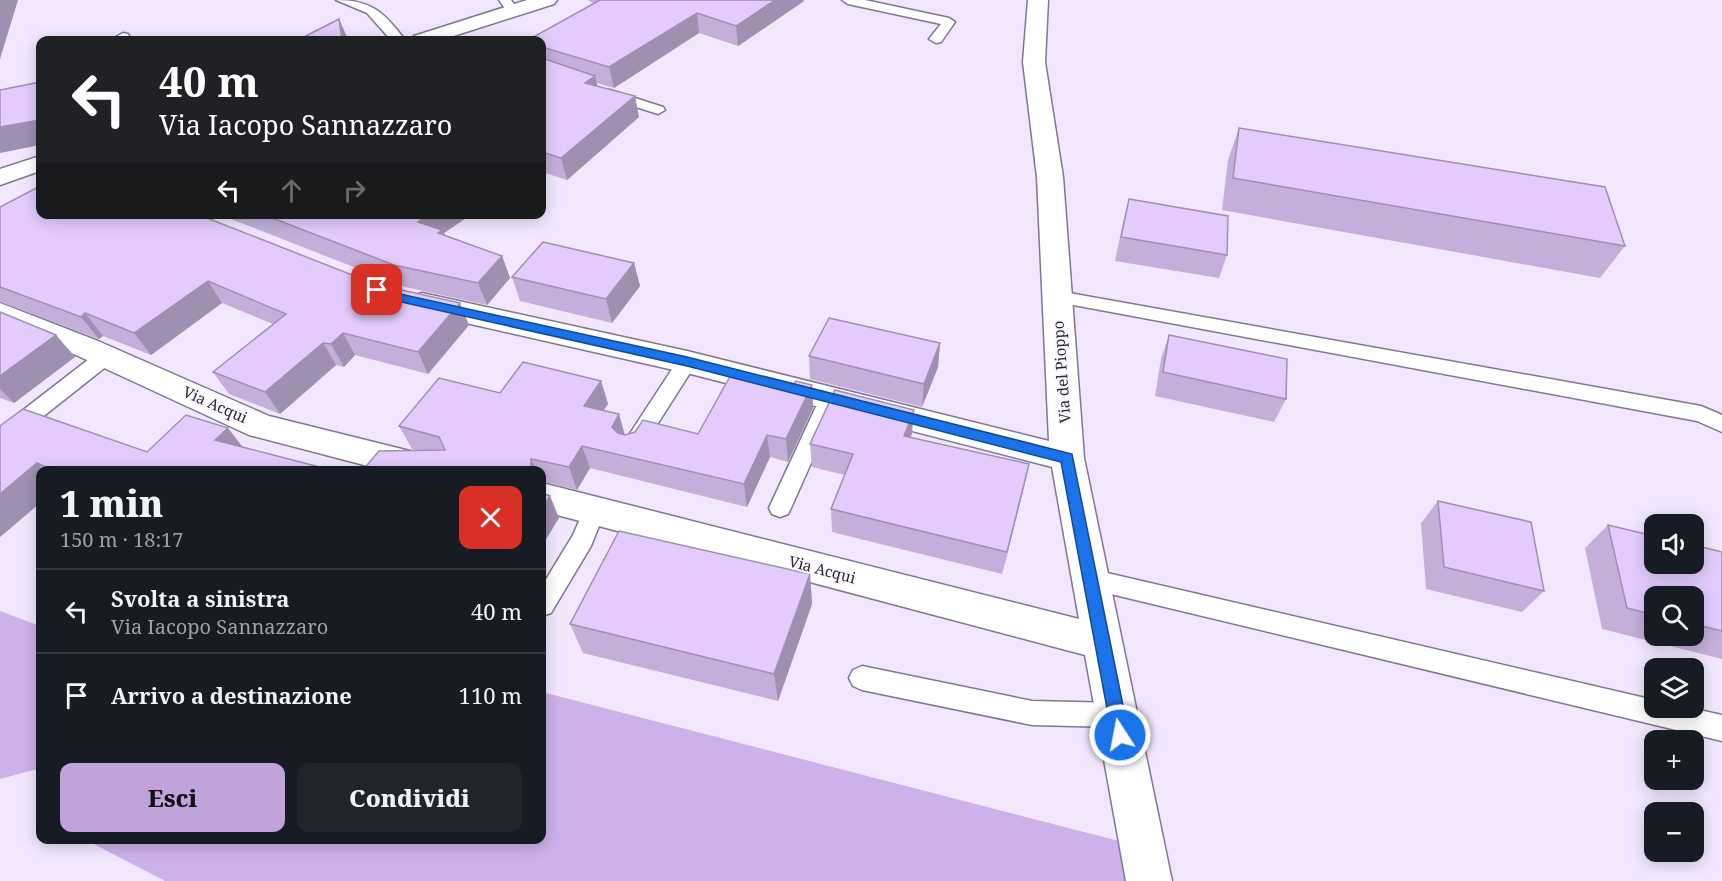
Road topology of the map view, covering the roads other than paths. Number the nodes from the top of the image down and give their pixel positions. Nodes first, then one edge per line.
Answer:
1 (342, 0) edge
2 (547, 0) edge
3 (848, 0) edge
4 (1038, 0) edge
5 (509, 5) edge
6 (395, 36) edge
7 (441, 36) edge
8 (936, 39) dead end
9 (594, 89) edge
10 (658, 110) dead end
11 (36, 164) edge
12 (0, 177) edge
13 (397, 297) edge
14 (1058, 297) junction
15 (0, 313) edge
16 (105, 357) junction
17 (687, 362) junction
18 (830, 398) junction
19 (1722, 424) edge
20 (0, 439) edge
21 (632, 448) edge
22 (1067, 458) junction
23 (418, 466) edge
24 (546, 498) edge
25 (780, 508) dead end
26 (594, 511) junction
27 (1090, 579) junction
28 (546, 599) edge
29 (1102, 642) junction
30 (862, 678) dead end
31 (1116, 715) junction
32 (1722, 728) edge
33 (1149, 881) edge

1 - 6 lane
2 - 5 street
3 - 8 lane
4 - 14 street, Via del Pioppo
5 - 7 street
9 - 10 lane
11 - 12 street
13 - 17 street
14 - 19 lane
14 - 22 street, Via del Pioppo
15 - 16 street, Via Acqui
16 - 20 lane
16 - 23 street, Via Acqui
17 - 18 street
17 - 21 lane
18 - 22 street
18 - 25 lane
22 - 27 street, Via del Pioppo
24 - 26 street, Via Acqui
26 - 28 lane
26 - 29 street, Via Acqui
27 - 29 street, Via del Pioppo
27 - 32 lane
29 - 31 street, Via del Pioppo
30 - 31 lane
31 - 33 street, Via del Pioppo

